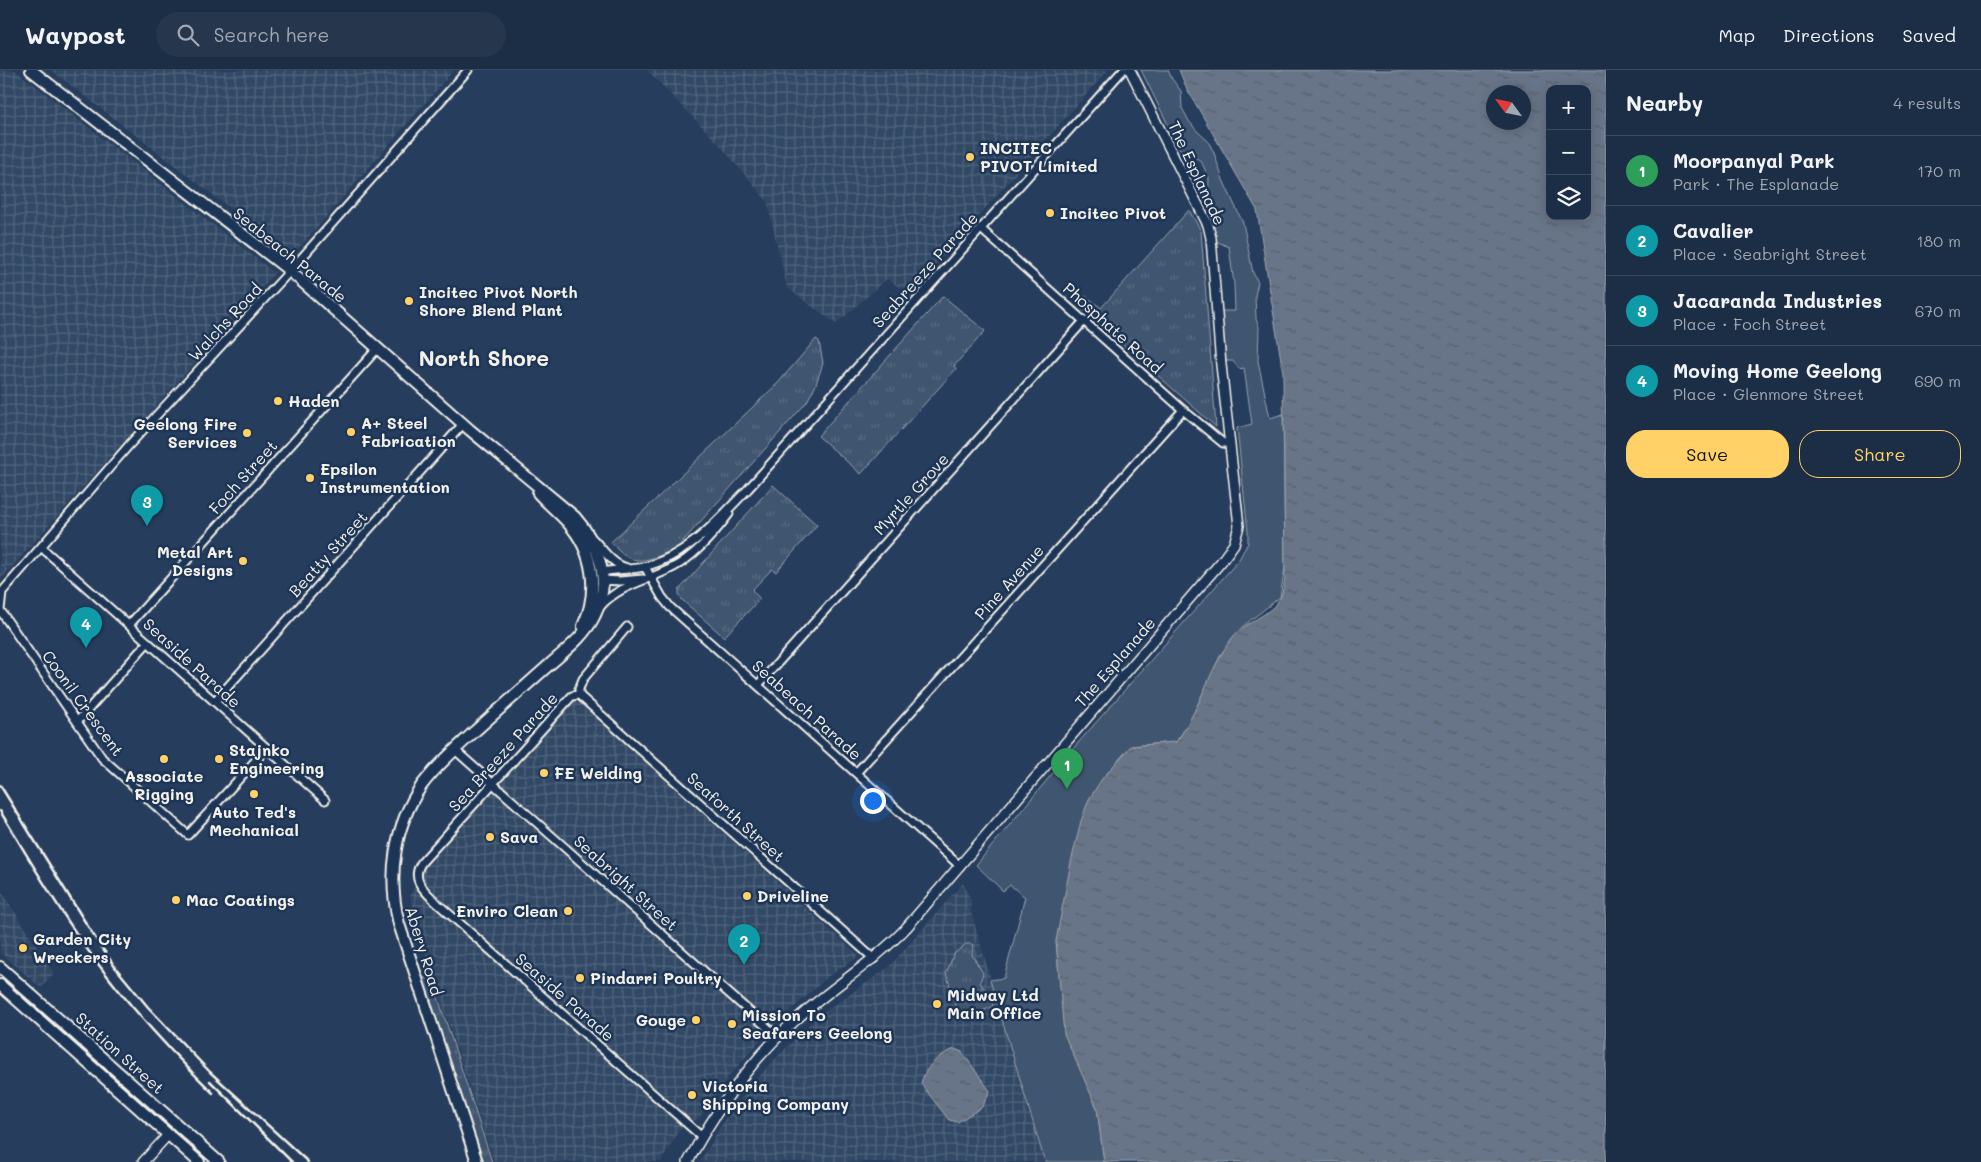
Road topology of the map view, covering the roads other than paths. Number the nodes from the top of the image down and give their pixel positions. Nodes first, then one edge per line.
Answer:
1 (31, 70) edge
2 (468, 70) edge
3 (1123, 70) edge
4 (1130, 70) edge
5 (980, 228) junction
6 (290, 271) junction
7 (1084, 321) junction
8 (378, 348) junction
9 (1183, 410) junction
10 (463, 424) junction
11 (1229, 443) junction
12 (520, 474) junction
13 (748, 489) junction
14 (586, 530) junction
15 (41, 547) junction
16 (645, 567) junction
17 (631, 569) junction
18 (599, 576) junction
19 (651, 578) junction
20 (2, 592) joint
21 (598, 609) junction
22 (129, 625) junction
23 (627, 627) dead end
24 (148, 642) junction
25 (572, 643) junction
26 (758, 685) junction
27 (579, 695) junction
28 (215, 701) junction
29 (77, 722) junction
30 (267, 748) junction
31 (455, 750) junction
32 (856, 773) junction
33 (494, 783) junction
34 (325, 800) dead end
35 (960, 866) junction
36 (416, 874) joint
37 (874, 959) junction
38 (0, 966) edge
39 (0, 985) edge
40 (778, 1037) junction
41 (178, 1125) junction
42 (168, 1135) junction
43 (702, 1137) junction
44 (144, 1162) edge
45 (199, 1162) edge
46 (219, 1162) edge
47 (477, 1162) edge
48 (688, 1162) edge

1 - 6 main road, Seabeach Parade
2 - 6 street, Walchs Road
3 - 5 street, Seabreeze Parade
4 - 11 street, The Esplanade
5 - 7 street, Phosphate Road
5 - 13 street, Seabreeze Parade
6 - 8 main road, Seabeach Parade
6 - 15 street, Walchs Road
7 - 9 street, Phosphate Road
7 - 26 street, Myrtle Grove
8 - 10 main road, Seabeach Parade
8 - 22 street, Foch Street
9 - 11 street, Phosphate Road
9 - 32 street, Pine Avenue
10 - 12 main road, Seabeach Parade
10 - 28 street, Beatty Street
11 - 35 street, The Esplanade
12 - 14 main road, Seabeach Parade
12 - 18 main road, Seabeach Parade
13 - 16 street, Seabreeze Parade
13 - 19 street, Seabreeze Parade
14 - 17 street
14 - 18 main road, Seabeach Parade
15 - 20 street, Walchs Road
15 - 22 street, Seaside Parade
16 - 17 street, Seabreeze Parade
16 - 19 street, Seabeach Parade
17 - 18 street, Seabreeze Parade
18 - 19 street, Seabreeze Parade
18 - 21 main road, Abery Road
18 - 25 main road, Seabeach Parade
19 - 21 street, Seabreeze Parade
19 - 26 street, Seabeach Parade
20 - 29 street, Coonil Crescent
21 - 25 main road, Abery Road
22 - 24 street, Seaside Parade
23 - 27 street, Sea Breeze Parade
24 - 28 street, Seaside Parade
24 - 29 street
25 - 31 main road, Abery Road
26 - 32 street, Seabeach Parade
27 - 33 street, Sea Breeze Parade
27 - 37 street, Seaforth Street
28 - 30 street, Seaside Parade
29 - 30 street, Coonil Crescent
30 - 34 street, Seaside Parade
31 - 33 street, Seabright Street
31 - 47 main road, Abery Road
32 - 35 street, Seabeach Parade
33 - 36 street, Sea Breeze Parade
33 - 40 street, Seabright Street
35 - 37 street, The Esplanade
36 - 43 street, Seaside Parade
37 - 40 street, The Esplanade
38 - 41 main road, Station Street
39 - 42 main road, Station Street
40 - 43 street, The Esplanade
41 - 42 main road
41 - 46 main road, Station Street
42 - 44 street
42 - 45 main road, Station Street
43 - 48 street, The Esplanade

